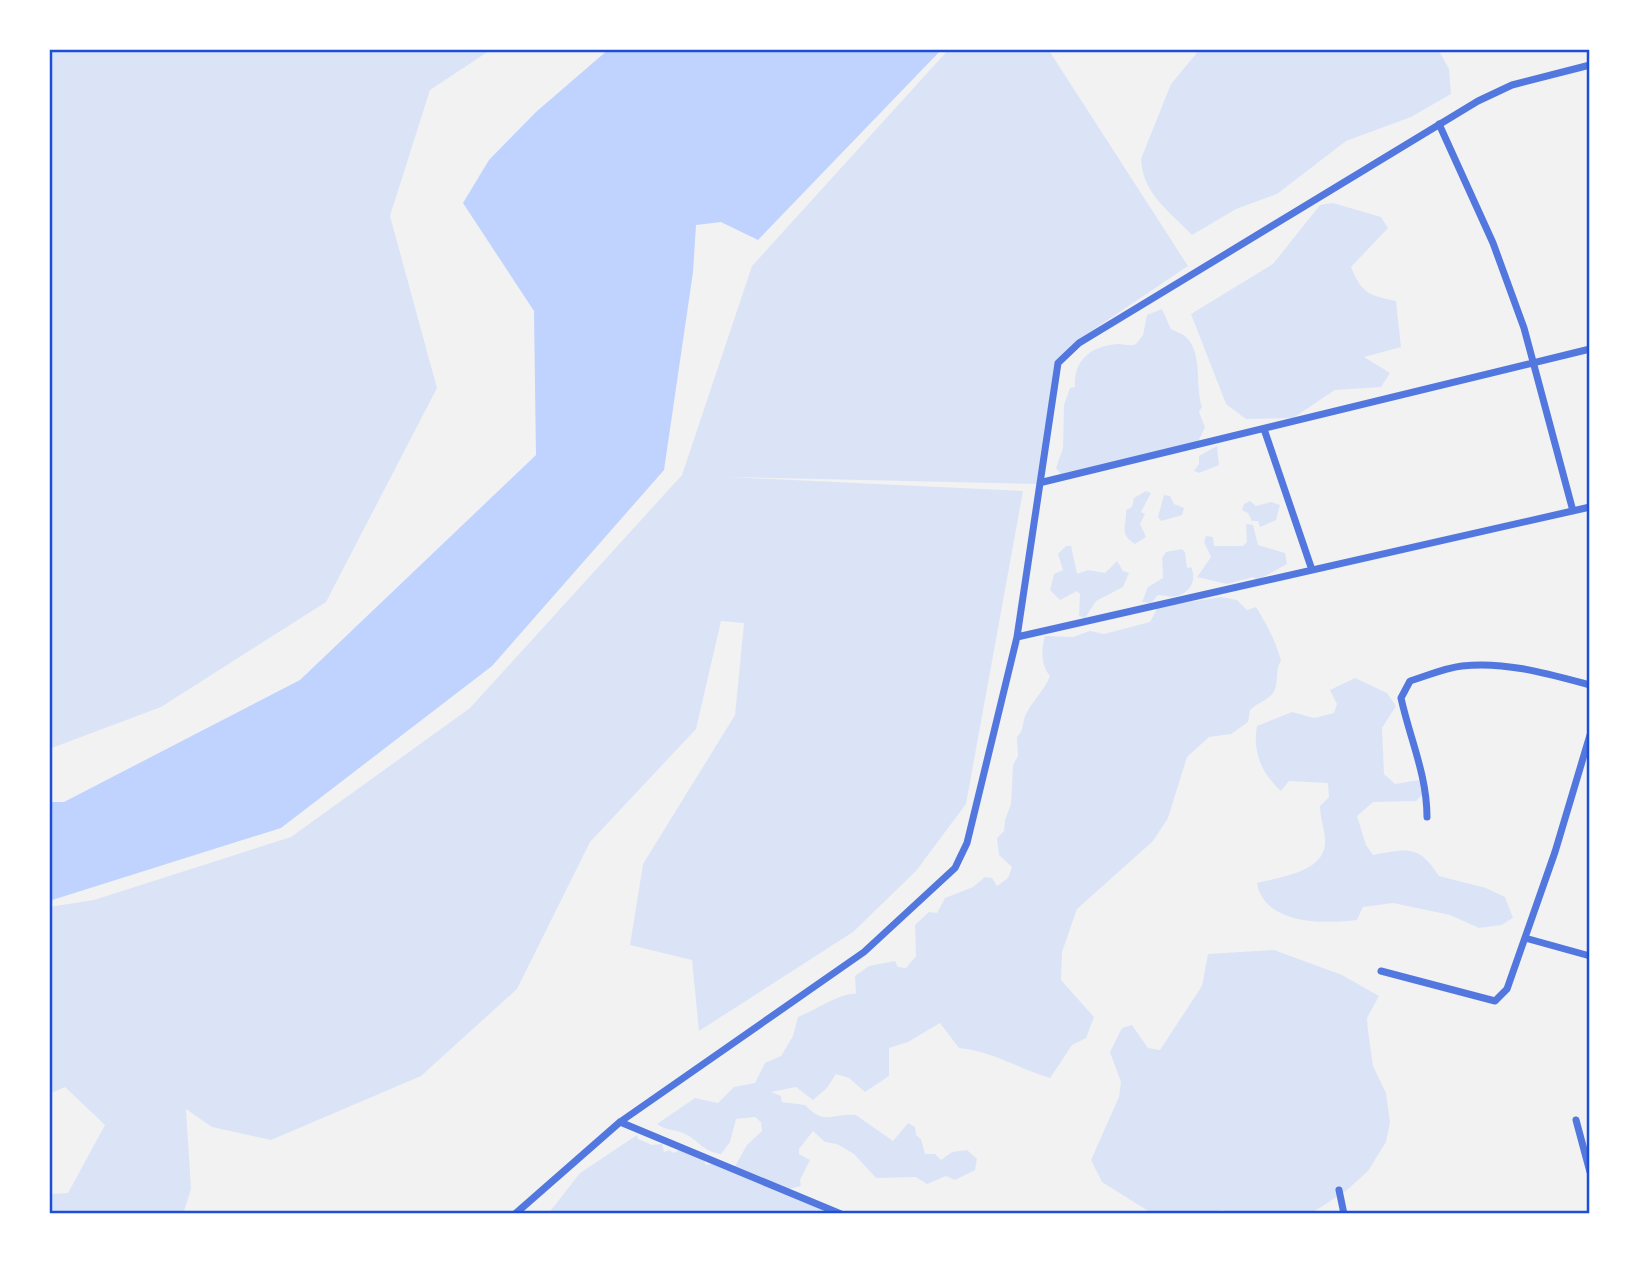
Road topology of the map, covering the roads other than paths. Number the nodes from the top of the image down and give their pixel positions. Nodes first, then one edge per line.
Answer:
1 (1590, 65) edge
2 (1439, 124) junction
3 (1590, 349) edge
4 (1533, 362) junction
5 (1264, 429) junction
6 (1043, 482) junction
7 (1590, 507) edge
8 (1573, 511) junction
9 (1312, 570) junction
10 (1017, 637) junction
11 (1590, 685) edge
12 (1590, 735) edge
13 (1427, 817) dead end
14 (1525, 938) junction
15 (1590, 956) edge
16 (1381, 971) dead end
17 (1576, 1120) dead end
18 (620, 1122) junction
19 (1590, 1172) edge
20 (1339, 1190) dead end
21 (517, 1214) edge
22 (841, 1214) edge
23 (1344, 1214) edge

1 - 2 street
2 - 4 street
2 - 6 street
3 - 4 street
4 - 5 street
4 - 8 street
5 - 6 street
5 - 9 street
6 - 10 street
7 - 8 street
8 - 9 street
9 - 10 street
10 - 18 street
11 - 13 street
12 - 14 street
14 - 15 street
14 - 16 street
17 - 19 street
18 - 21 street
18 - 22 street
20 - 23 street

